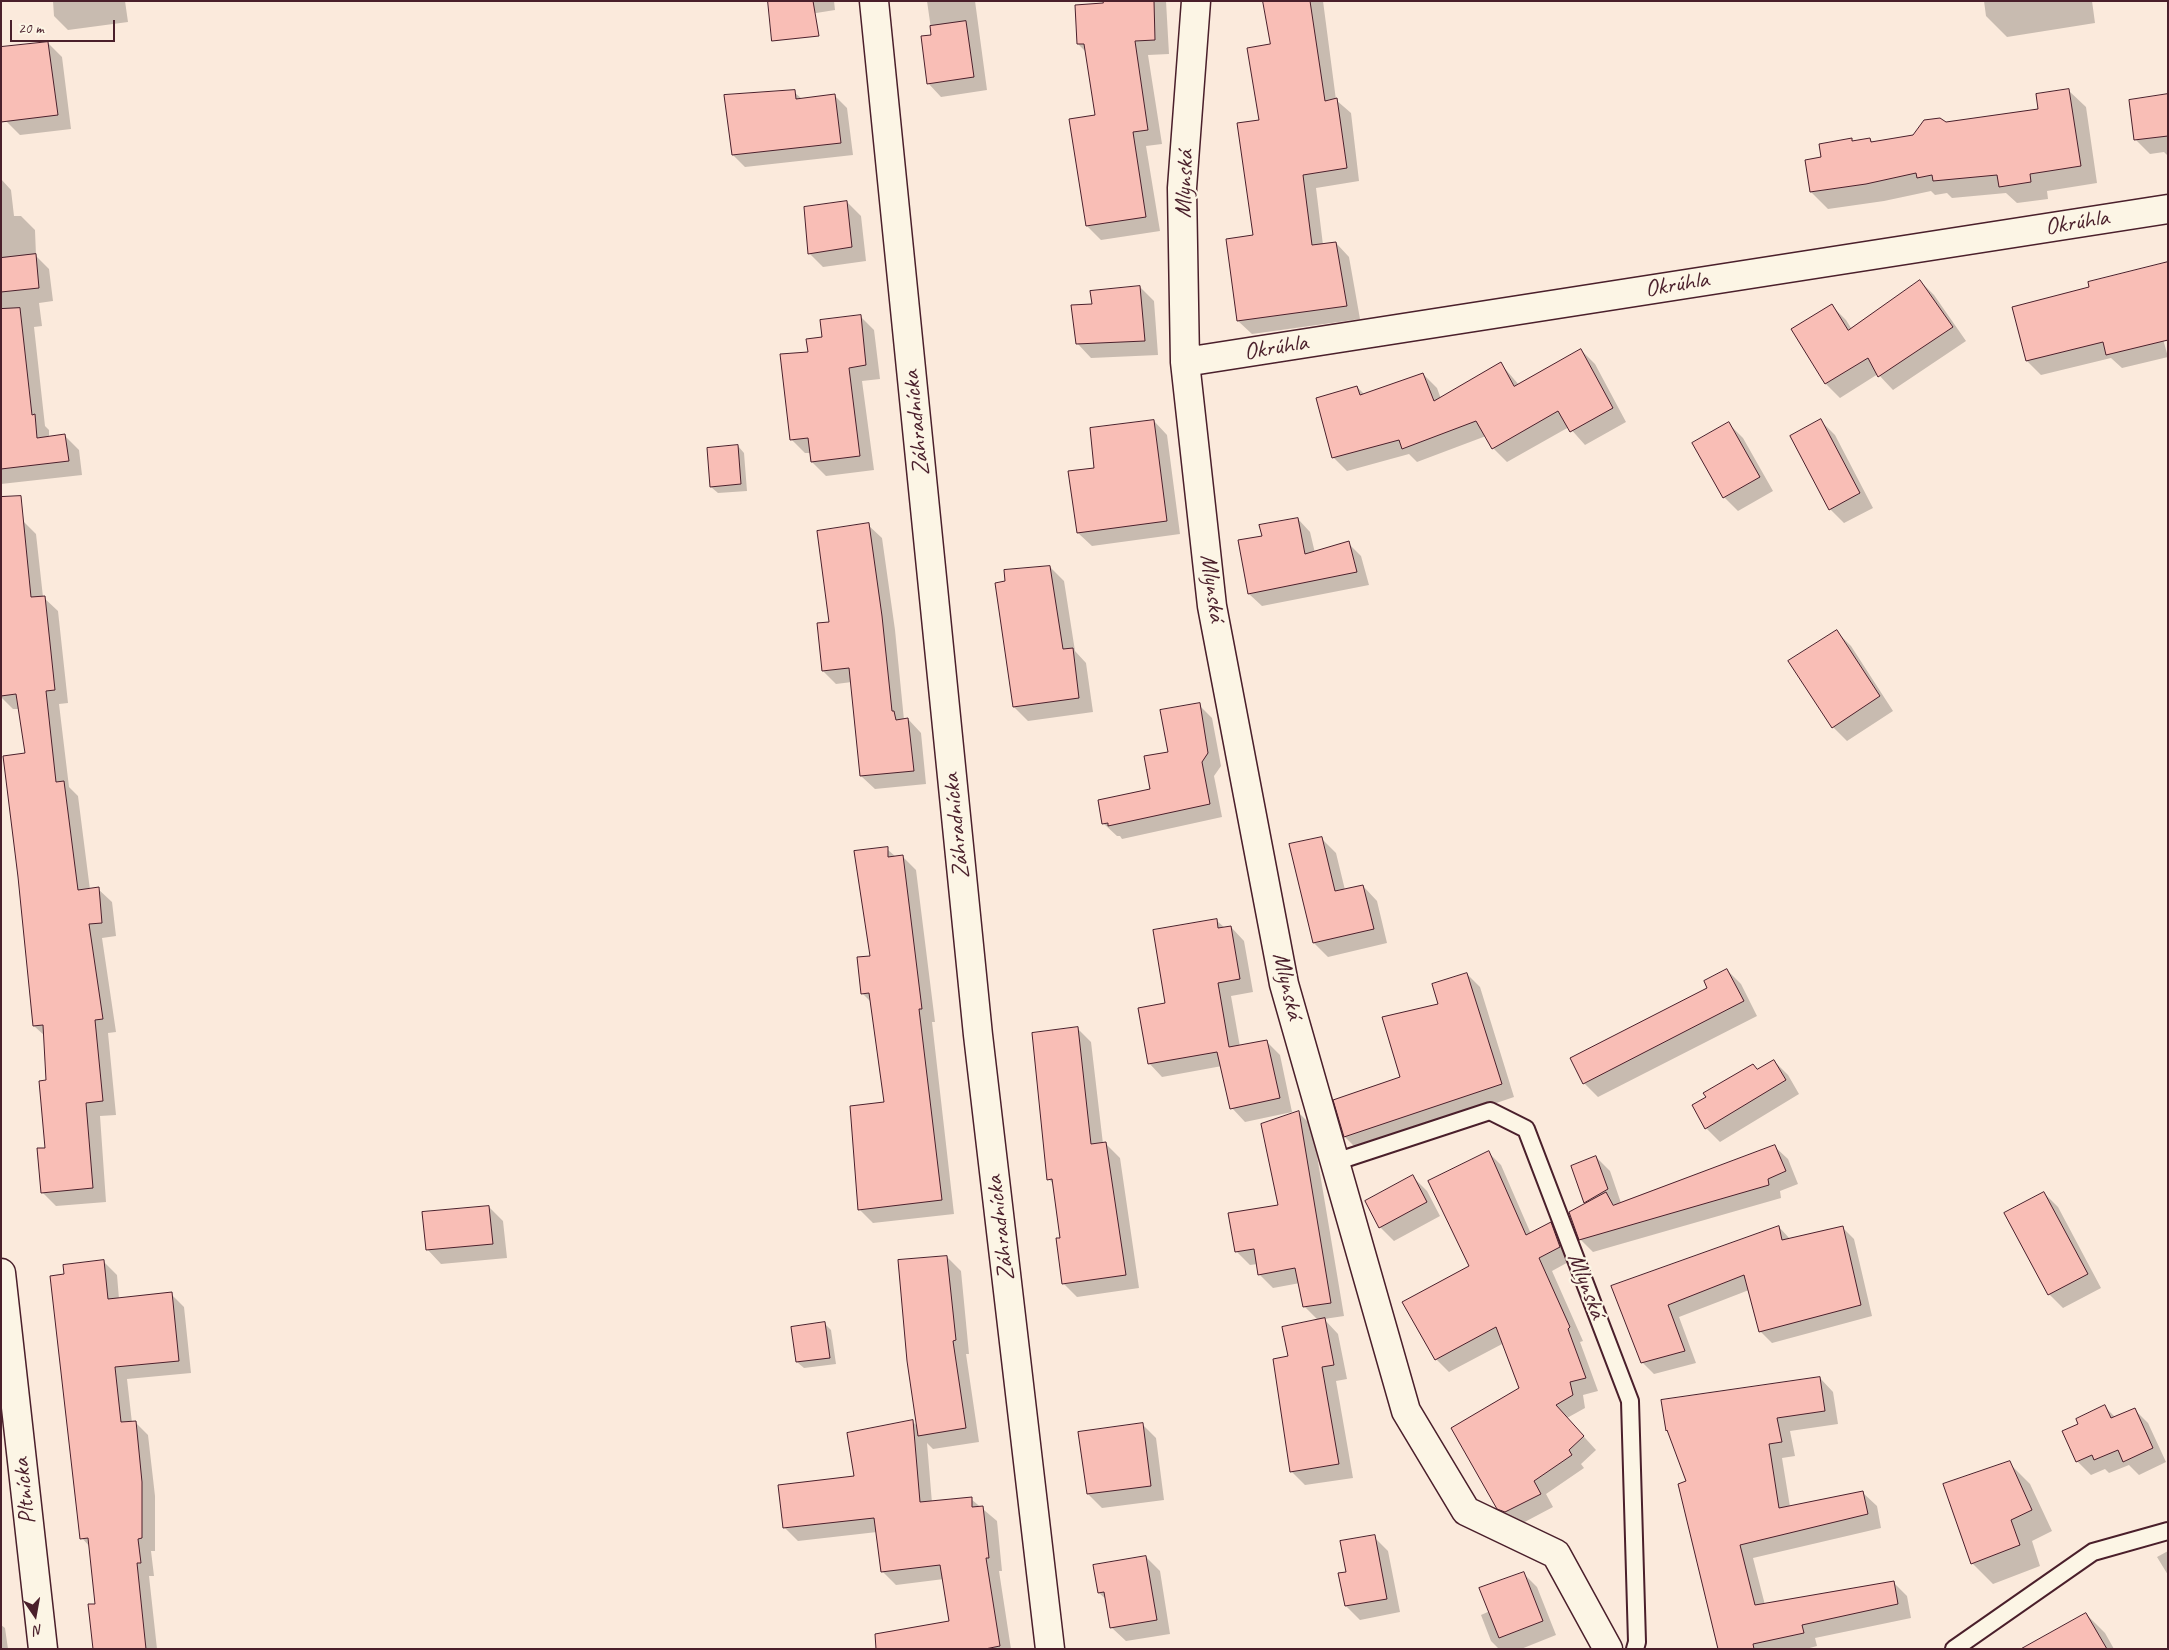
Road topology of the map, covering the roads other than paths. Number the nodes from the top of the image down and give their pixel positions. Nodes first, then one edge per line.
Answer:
1 (874, 1) edge
2 (1196, 1) edge
3 (2168, 209) edge
4 (1186, 362) junction
5 (1335, 1162) junction
6 (1, 1273) edge
7 (2168, 1531) edge
8 (43, 1649) edge
9 (1050, 1649) edge
10 (1608, 1649) edge
11 (1635, 1649) edge
12 (1954, 1649) edge

1 - 9 street, Záhradnícka
2 - 4 street, Mlynská
3 - 4 street, Okrúhla
4 - 5 street, Mlynská
5 - 10 street, Mlynská
5 - 11 lane, Mlynská
6 - 8 street, Pltnícka
7 - 12 lane

